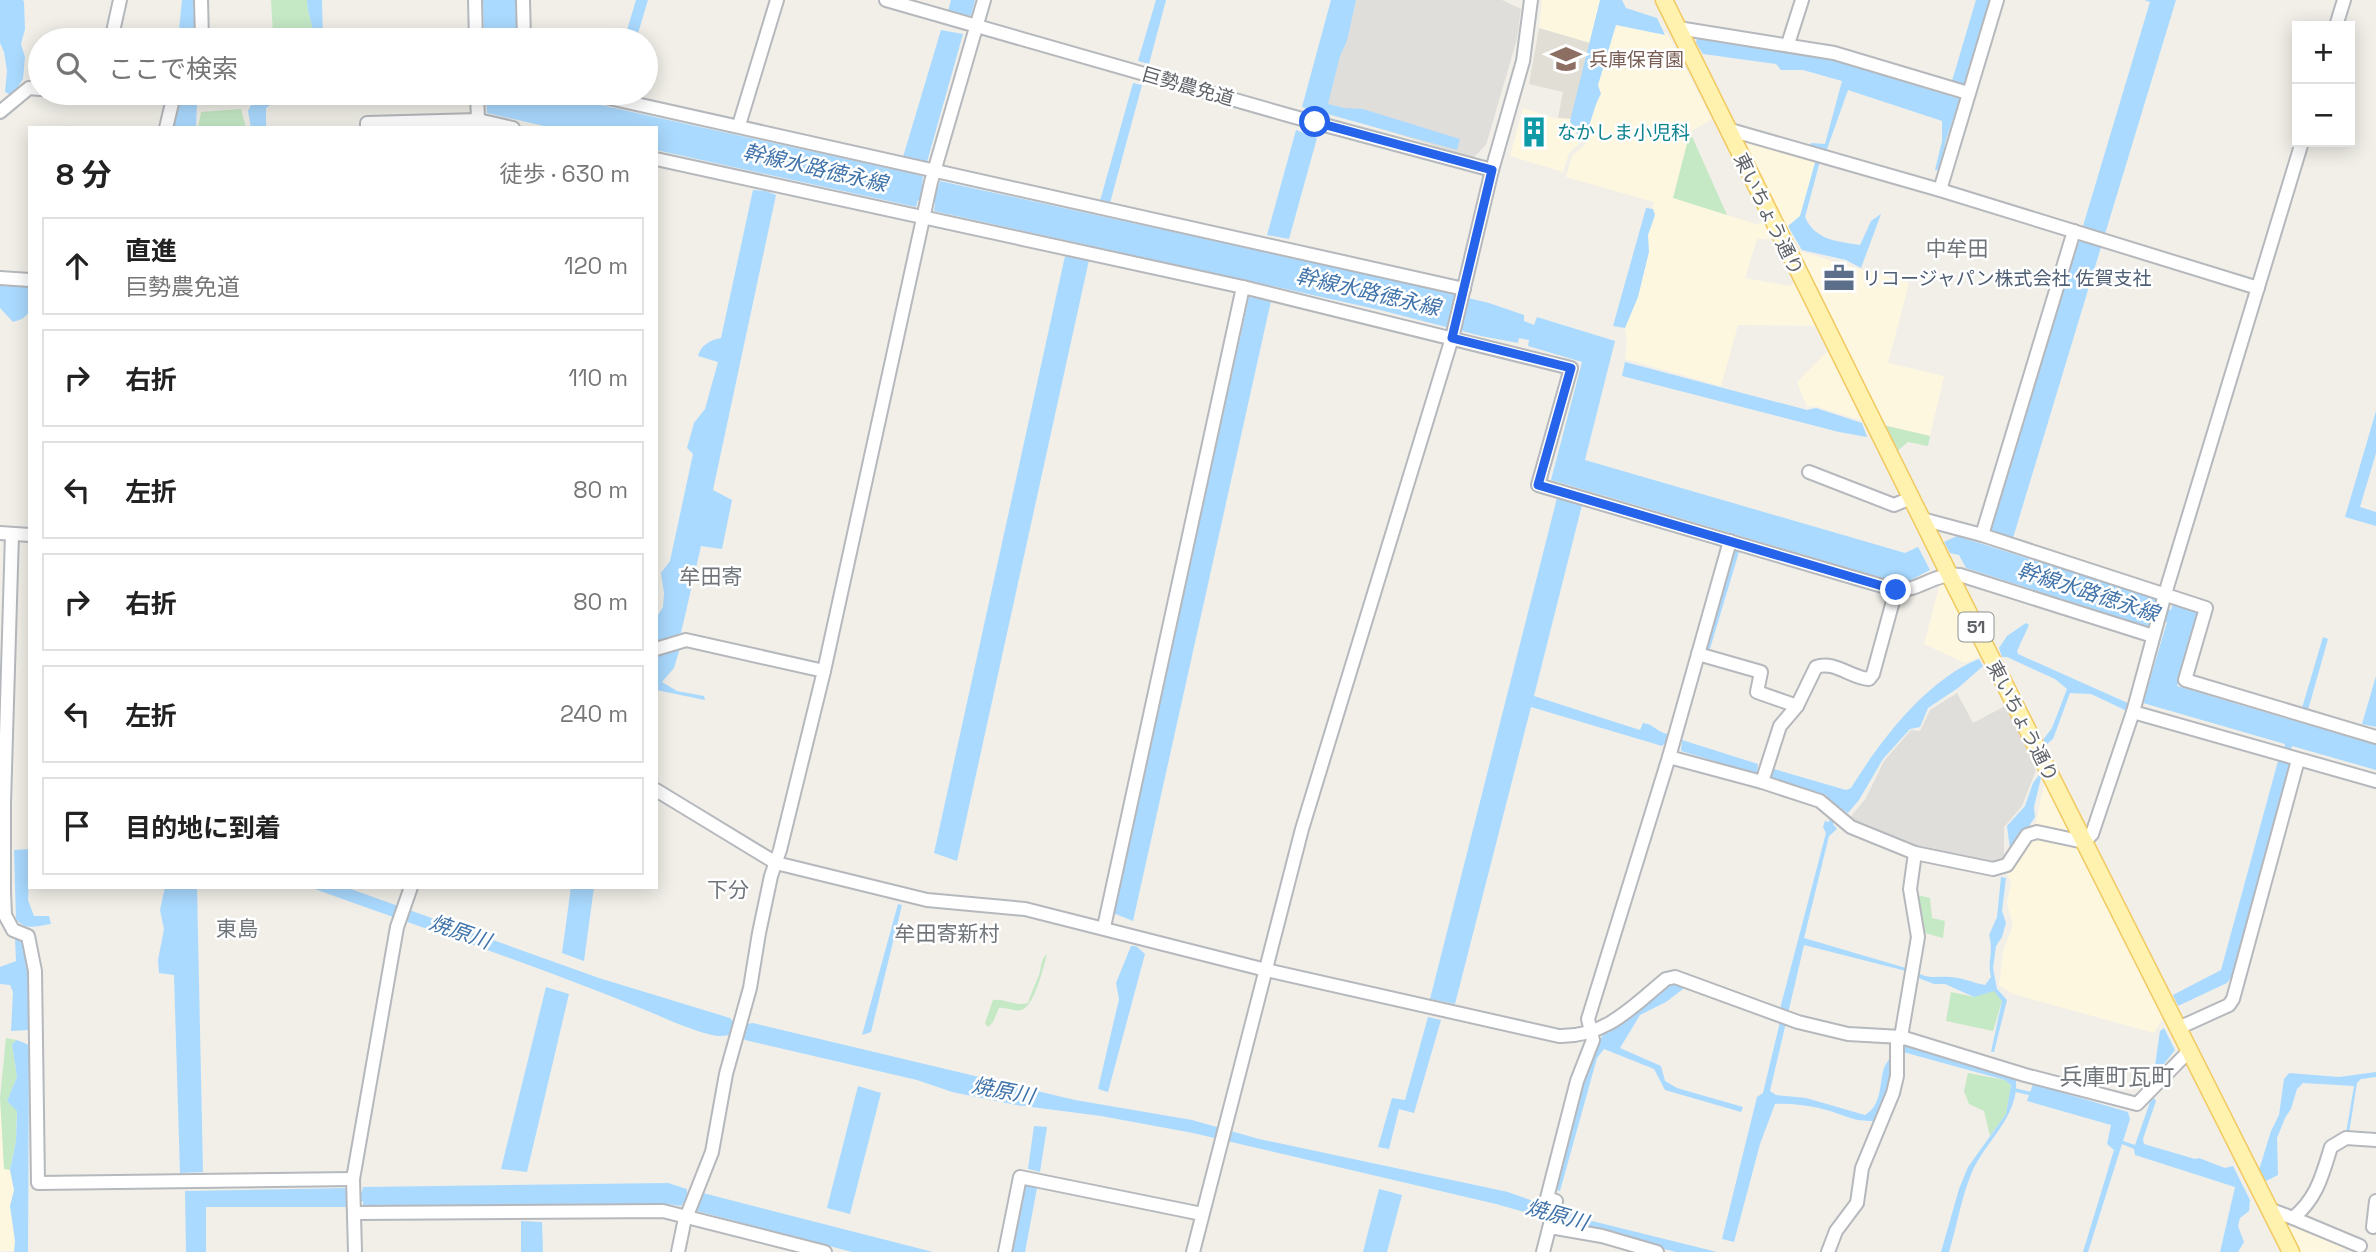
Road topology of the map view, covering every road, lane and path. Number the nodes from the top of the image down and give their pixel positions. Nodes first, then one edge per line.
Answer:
1 (120, 0) edge
2 (201, 0) edge
3 (475, 0) edge
4 (523, 0) edge
5 (777, 0) edge
6 (886, 0) edge
7 (984, 0) edge
8 (1531, 0) edge
9 (1664, 0) edge
10 (1802, 0) edge
11 (1997, 0) edge
12 (2344, 0) edge
13 (2338, 21) edge
14 (976, 27) junction
15 (114, 28) edge
16 (202, 28) edge
17 (476, 28) edge
18 (524, 28) edge
19 (1678, 28) junction
20 (1788, 44) junction
21 (28, 90) edge
22 (1968, 93) junction
23 (182, 105) edge
24 (477, 105) edge
25 (644, 105) edge
26 (0, 112) edge
27 (478, 120) junction
28 (739, 125) junction
29 (167, 126) edge
30 (367, 126) edge
31 (504, 126) edge
32 (1727, 129) junction
33 (2300, 147) edge
34 (658, 159) edge
35 (1492, 170) junction
36 (932, 177) junction
37 (1940, 190) junction
38 (925, 211) junction
39 (2085, 235) junction
40 (0, 278) edge
41 (28, 279) edge
42 (1243, 287) junction
43 (2258, 288) junction
44 (1464, 289) junction
45 (1452, 338) junction
46 (1809, 472) dead end
47 (1911, 498) junction
48 (1922, 519) junction
49 (6, 534) edge
50 (28, 535) edge
51 (1982, 535) junction
52 (1730, 541) junction
53 (1949, 574) junction
54 (1896, 590) junction
55 (2164, 599) junction
56 (2155, 630) junction
57 (664, 647) edge
58 (1698, 654) junction
59 (824, 671) junction
60 (1797, 706) junction
61 (2133, 712) junction
62 (2371, 736) edge
63 (1669, 757) junction
64 (2290, 757) junction
65 (2376, 781) edge
66 (1762, 782) junction
67 (658, 791) edge
68 (2084, 842) junction
69 (1915, 853) junction
70 (776, 863) junction
71 (410, 889) edge
72 (2, 892) edge
73 (1104, 927) junction
74 (1266, 970) junction
75 (2180, 1030) junction
76 (1592, 1032) junction
77 (1899, 1040) junction
78 (2189, 1051) junction
79 (2376, 1140) edge
80 (354, 1184) junction
81 (2376, 1201) edge
82 (354, 1209) junction
83 (2269, 1209) junction
84 (1202, 1214) junction
85 (687, 1216) junction
86 (2293, 1218) junction
87 (1550, 1225) junction
88 (2373, 1227) dead end
89 (2360, 1246) dead end
90 (355, 1252) edge
91 (678, 1252) edge
92 (825, 1252) edge
93 (1004, 1252) edge
94 (1193, 1252) edge
95 (1543, 1252) edge
96 (1657, 1252) edge
97 (1828, 1252) edge
98 (2291, 1252) edge

1 - 15 street
2 - 16 street
3 - 17 street
4 - 18 street
5 - 28 street
6 - 14 street, 巨勢農免道
7 - 14 street
8 - 35 street
9 - 19 main road, 東いちょう通り / 51
10 - 20 street
11 - 22 street
12 - 13 street
14 - 35 street, 巨勢農免道
14 - 36 street
19 - 20 street
19 - 32 main road, 東いちょう通り / 51
20 - 22 street
21 - 26 street
22 - 37 street
23 - 29 street
24 - 27 street
25 - 28 street
27 - 30 street
27 - 31 street
28 - 36 street
32 - 37 street
32 - 47 main road, 東いちょう通り / 51
33 - 43 street
34 - 38 street
35 - 44 street
36 - 38 street
36 - 44 street
37 - 39 street
38 - 42 street
38 - 59 street
39 - 43 street
39 - 51 street
40 - 41 street
42 - 45 street
42 - 73 street
43 - 55 street
44 - 45 street
45 - 52 street
45 - 74 street
46 - 47 street
47 - 48 main road, 東いちょう通り / 51
48 - 51 street
48 - 53 main road, 東いちょう通り / 51
49 - 50 street
49 - 72 street
51 - 55 street
52 - 54 street
52 - 58 street
53 - 54 street
53 - 56 street
53 - 68 main road, 東いちょう通り / 51
54 - 60 street
55 - 56 street
55 - 62 street
56 - 61 street
57 - 59 street
58 - 60 street
58 - 63 street
59 - 70 street
60 - 66 street
61 - 64 street
61 - 68 street
63 - 66 street
63 - 76 street
64 - 65 street
64 - 75 street
66 - 69 street
67 - 70 street
68 - 69 street
68 - 75 main road, 東いちょう通り / 51
69 - 77 street
70 - 73 street
70 - 85 street
71 - 80 street
72 - 80 street
73 - 74 street
74 - 76 street
74 - 84 street
75 - 78 main road, 東いちょう通り / 51
76 - 77 street
76 - 87 street
77 - 78 street
77 - 97 street
78 - 83 main road, 東いちょう通り / 51
79 - 86 street
80 - 82 street
81 - 88 street
82 - 85 street
82 - 90 street
83 - 86 street
83 - 98 main road, 東いちょう通り / 51
84 - 93 street
84 - 94 street
85 - 91 street
85 - 92 street
86 - 89 street
87 - 95 street
87 - 96 street

